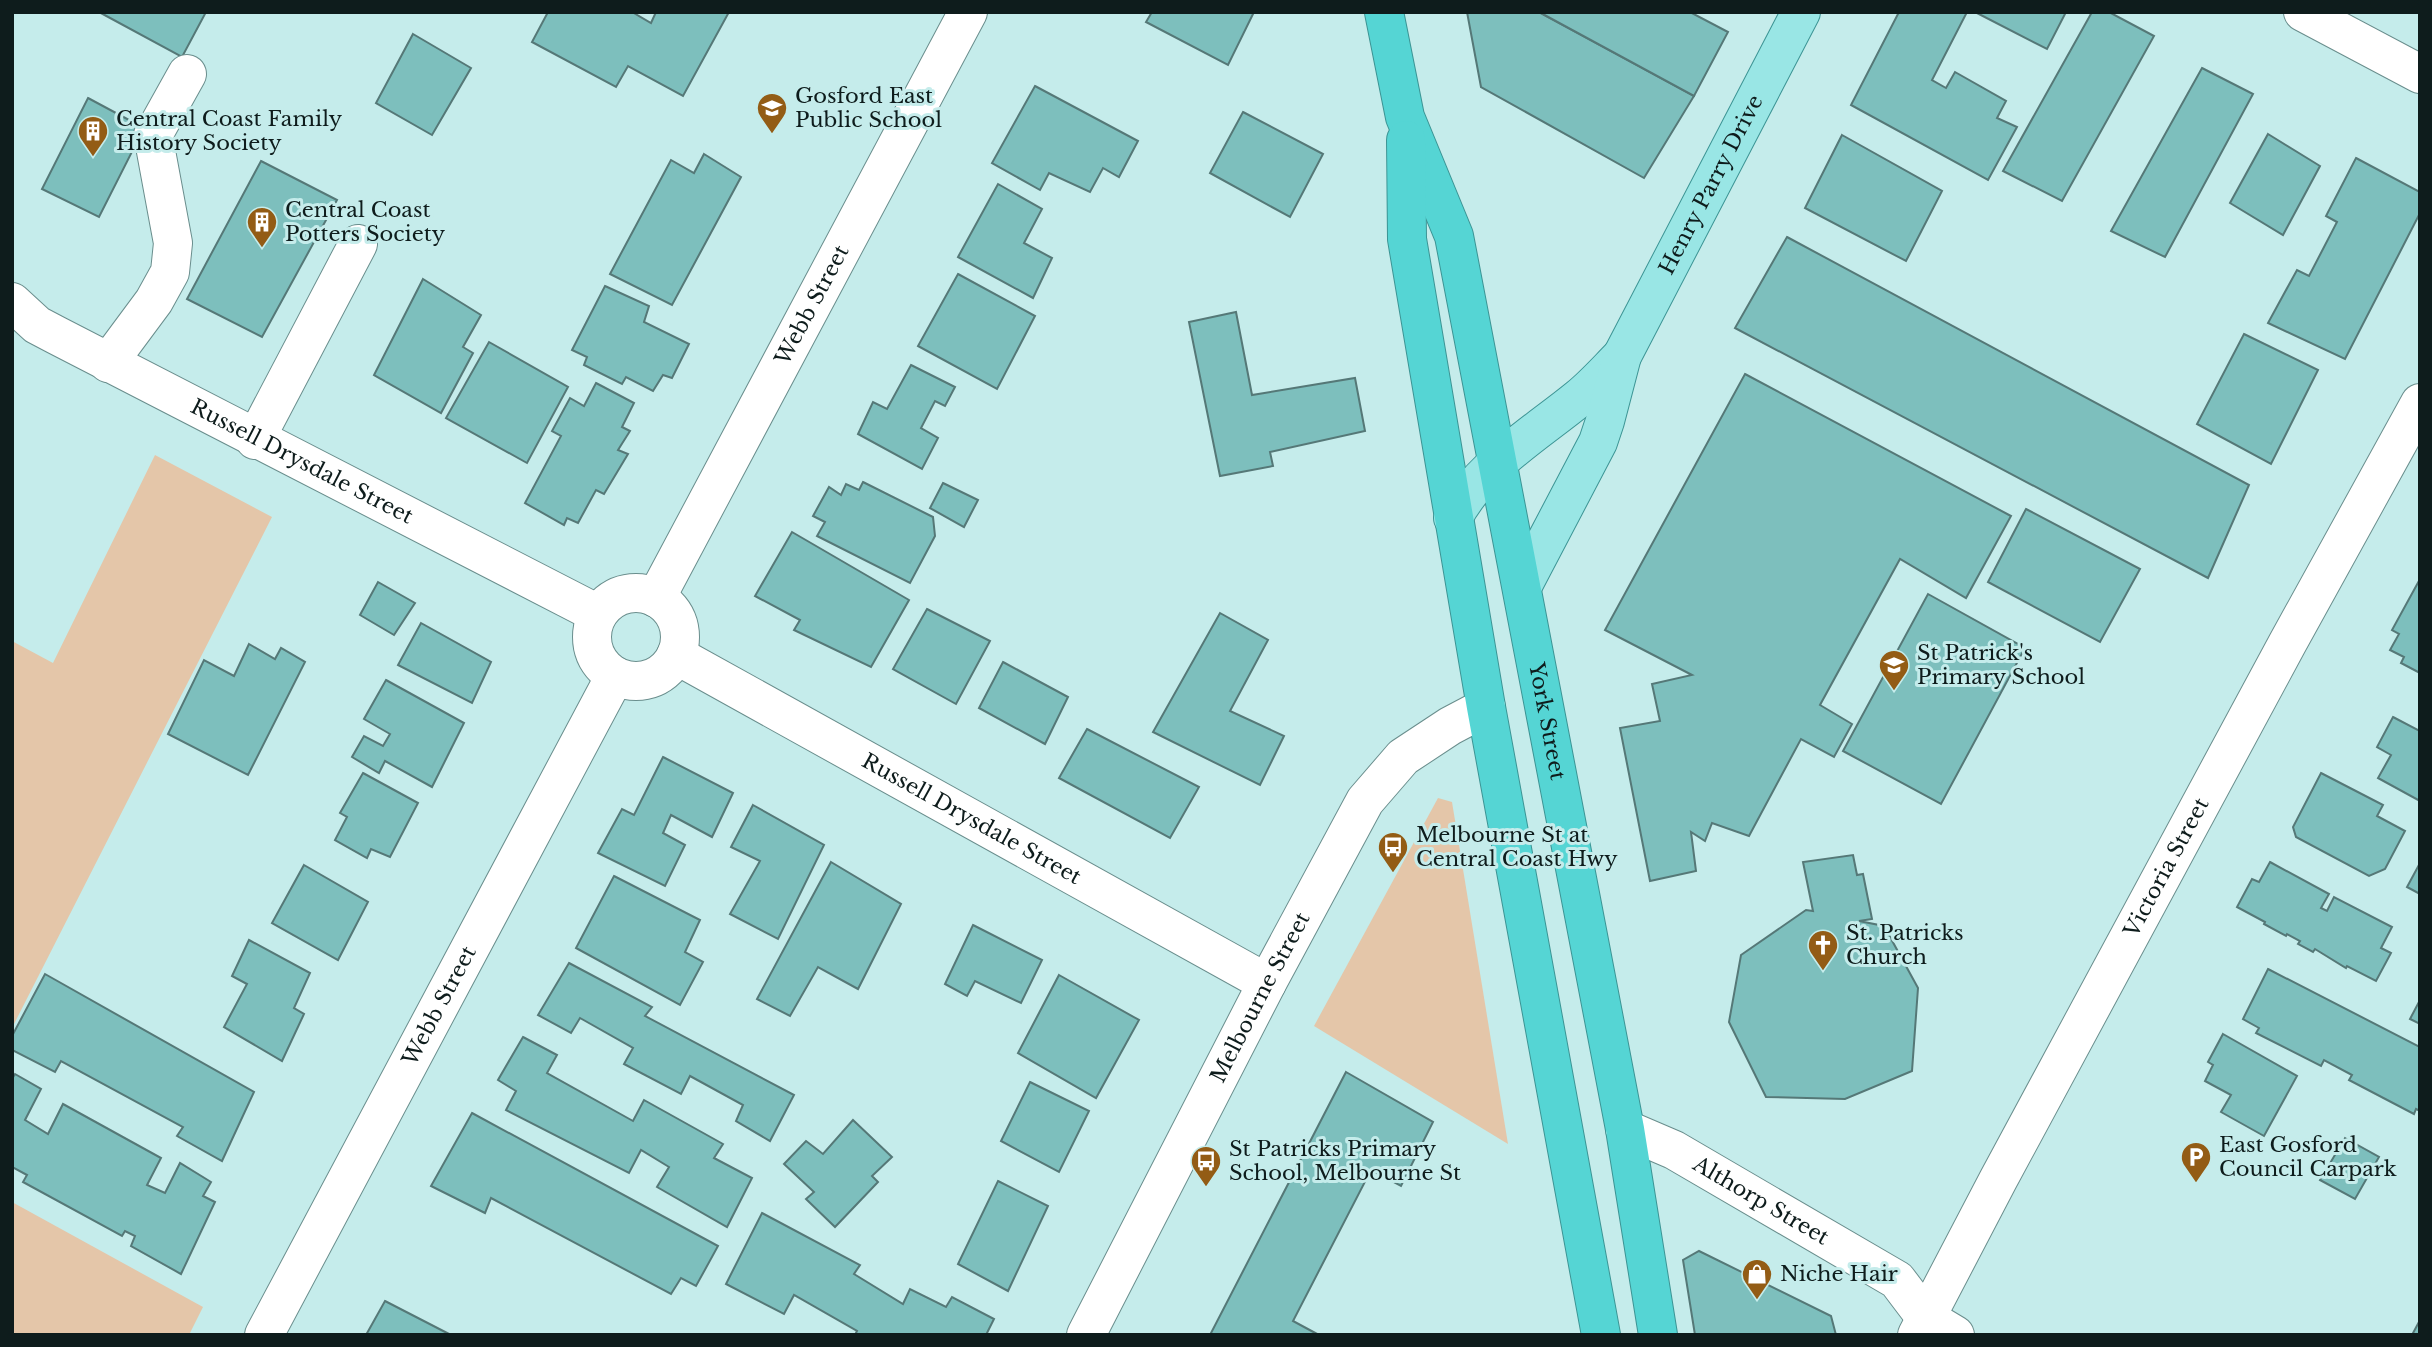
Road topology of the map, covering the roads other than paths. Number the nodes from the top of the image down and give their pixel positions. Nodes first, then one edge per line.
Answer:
1 (968, 12) edge
2 (1384, 12) edge
3 (1801, 12) edge
4 (2303, 12) edge
5 (187, 74) dead end
6 (2420, 74) edge
7 (1405, 117) junction
8 (358, 244) dead end
9 (12, 302) edge
10 (1622, 356) junction
11 (108, 363) junction
12 (2420, 403) edge
13 (255, 440) junction
14 (1498, 464) junction
15 (1453, 518) junction
16 (1522, 587) junction
17 (656, 598) junction
18 (598, 614) junction
19 (676, 655) junction
20 (615, 676) junction
21 (1486, 706) junction
22 (1267, 982) junction
23 (1625, 1129) junction
24 (1932, 1329) edge
25 (264, 1335) edge
26 (1086, 1335) edge
27 (1601, 1335) edge
28 (1658, 1335) edge

1 - 17 street, Webb Street
2 - 7 highway, York Street
3 - 10 main road, Henry Parry Drive
4 - 6 street
5 - 11 street
7 - 14 highway, York Street
7 - 15 highway, York Street
8 - 13 street
9 - 11 street, Russell Drysdale Street
10 - 14 main road, Henry Parry Drive
10 - 16 main road, Henry Parry Drive
11 - 13 street, Russell Drysdale Street
12 - 24 street, Victoria Street
13 - 18 street, Russell Drysdale Street
14 - 15 main road, Henry Parry Drive
14 - 16 highway, York Street
15 - 21 highway, York Street
16 - 23 highway, York Street
17 - 18 street
17 - 19 street
18 - 20 street
19 - 20 street
19 - 22 street, Russell Drysdale Street
20 - 25 street, Webb Street
21 - 22 street, Melbourne Street
21 - 27 highway, York Street
22 - 26 street, Melbourne Street
23 - 24 street, Althorp Street
23 - 28 highway, York Street

